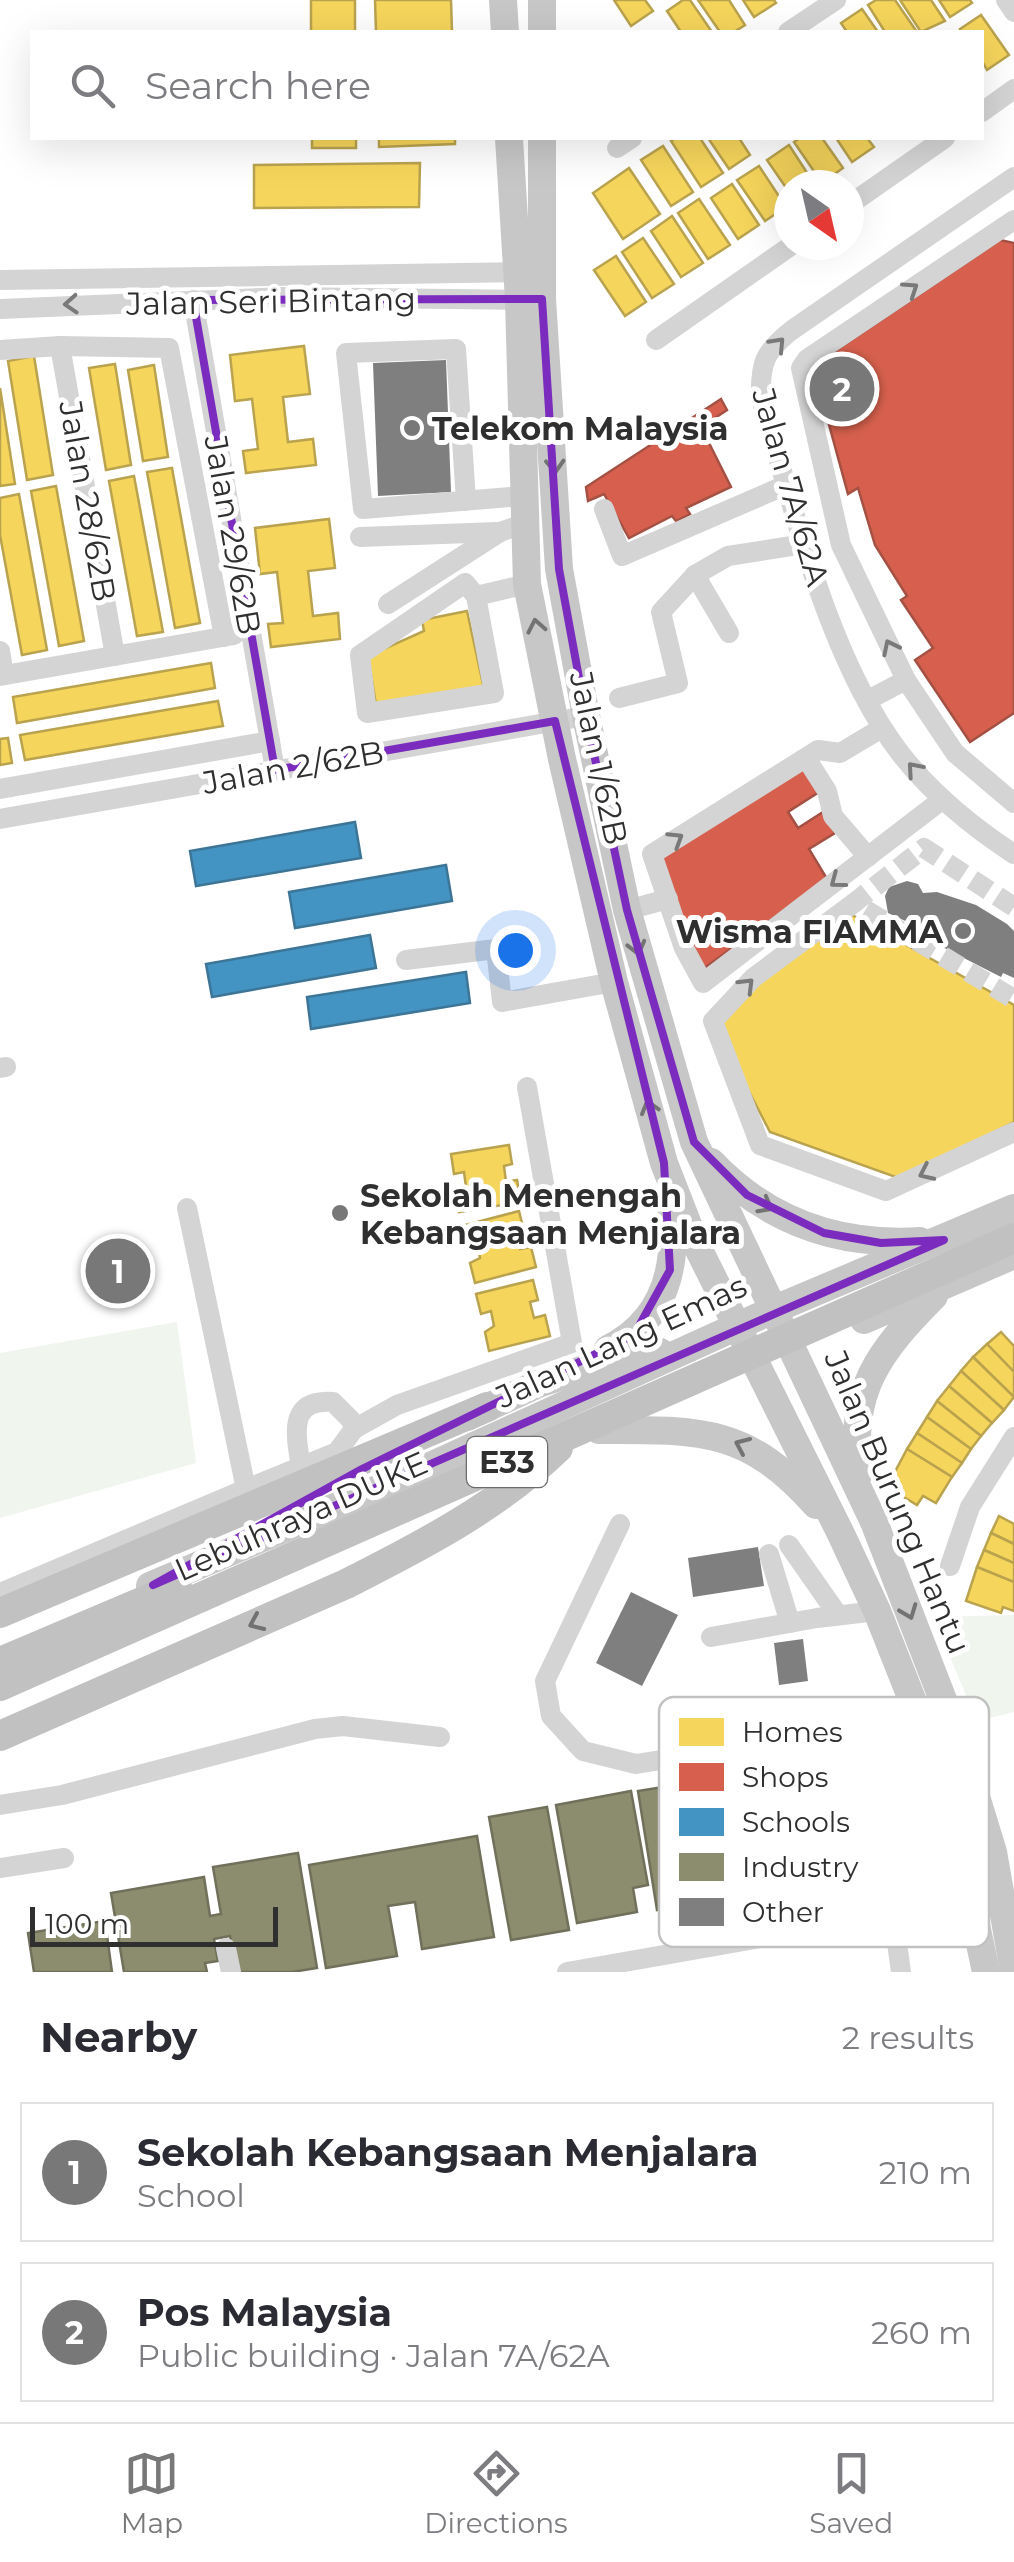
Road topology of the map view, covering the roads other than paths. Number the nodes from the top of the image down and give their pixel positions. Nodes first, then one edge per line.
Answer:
1 (504, 0) edge
2 (542, 0) edge
3 (836, 0) edge
4 (1006, 0) edge
5 (1014, 12) edge
6 (505, 30) edge
7 (542, 30) edge
8 (791, 30) edge
9 (1014, 89) edge
10 (984, 111) edge
11 (509, 140) edge
12 (542, 140) edge
13 (942, 140) edge
14 (1012, 183) edge
15 (864, 195) edge
16 (1014, 220) edge
17 (990, 236) junction
18 (1014, 240) edge
19 (774, 258) edge
20 (0, 280) edge
21 (530, 286) junction
22 (193, 300) junction
23 (0, 309) edge
24 (656, 340) dead end
25 (60, 346) junction
26 (0, 350) edge
27 (786, 485) junction
28 (466, 501) junction
29 (604, 509) dead end
30 (515, 517) junction
31 (360, 537) dead end
32 (804, 544) junction
33 (696, 575) junction
34 (527, 584) junction
35 (476, 596) junction
36 (388, 604) dead end
37 (250, 632) junction
38 (729, 634) dead end
39 (224, 637) junction
40 (0, 650) edge
41 (116, 656) junction
42 (2, 675) edge
43 (906, 680) junction
44 (619, 698) dead end
45 (868, 700) junction
46 (586, 716) junction
47 (555, 721) junction
48 (882, 728) junction
49 (270, 741) junction
50 (806, 758) junction
51 (275, 770) junction
52 (0, 789) edge
53 (943, 799) junction
54 (1014, 803) edge
55 (0, 818) edge
56 (1014, 854) edge
57 (868, 857) junction
58 (668, 900) junction
59 (854, 903) dead end
60 (627, 910) junction
61 (406, 960) dead end
62 (614, 982) junction
63 (528, 1087) dead end
64 (1014, 1132) edge
65 (694, 1142) junction
66 (664, 1163) junction
67 (187, 1208) dead end
68 (1014, 1208) edge
69 (1014, 1218) edge
70 (1014, 1238) edge
71 (944, 1240) junction
72 (1014, 1255) edge
73 (942, 1287) junction
74 (776, 1309) junction
75 (738, 1326) junction
76 (794, 1348) junction
77 (671, 1356) junction
78 (755, 1366) junction
79 (538, 1384) junction
80 (487, 1406) junction
81 (354, 1429) junction
82 (599, 1430) junction
83 (1014, 1438) edge
84 (558, 1448) junction
85 (301, 1466) junction
86 (246, 1488) junction
87 (874, 1522) junction
88 (620, 1524) dead end
89 (840, 1532) junction
90 (950, 1566) dead end
91 (153, 1585) junction
92 (0, 1593) edge
93 (877, 1612) junction
94 (0, 1613) edge
95 (838, 1615) junction
96 (790, 1623) junction
97 (711, 1637) dead end
98 (0, 1651) edge
99 (0, 1662) edge
100 (0, 1686) edge
101 (911, 1697) edge
102 (942, 1697) edge
103 (0, 1700) edge
104 (0, 1736) edge
105 (440, 1736) dead end
106 (659, 1760) edge
107 (0, 1806) edge
108 (989, 1840) edge
109 (64, 1858) dead end
110 (0, 1868) edge
111 (708, 1947) edge
112 (897, 1947) edge
113 (981, 1947) edge
114 (226, 1948) dead end
115 (230, 1972) edge
116 (567, 1972) edge
117 (900, 1972) edge
118 (986, 1972) edge
119 (1014, 1972) edge

1 - 6 main road
2 - 7 main road
3 - 8 street
4 - 5 street
9 - 10 street
11 - 21 main road, Jalan 1/62B
12 - 21 main road, Jalan 1/62B
13 - 15 street
27 -> 14 street, Jalan 7A/62A
16 - 17 street
17 - 18 street
43 -> 17 street
19 - 24 street
20 - 21 street, Jalan Seri Bintang
21 - 22 street, Jalan Seri Bintang
21 - 30 main road, Jalan 1/62B
21 -> 46 main road, Jalan 1/62B
22 -> 23 street, Jalan Seri Bintang
22 - 37 street, Jalan 29/62B
25 - 26 street, Jalan 29/62B
25 - 39 street, Jalan 29/62B
25 - 41 street, Jalan 28/62B
27 - 29 street
27 - 32 street, Jalan 7A/62A
28 - 28 street
28 - 30 street
30 - 31 street
30 - 34 main road, Jalan 1/62B
30 - 36 street
32 - 33 street
32 - 45 street, Jalan 7A/62A
33 - 38 street
33 - 44 street
34 - 35 street
47 -> 34 main road, Jalan 1/62B
35 - 35 street
37 - 39 street
37 - 49 street, Jalan 29/62B
39 - 41 street
40 - 42 street
41 - 42 street
43 - 45 street
43 - 54 street
45 - 48 street, Jalan 7A/62A
46 - 47 street, Jalan 2/62B
46 - 60 main road, Jalan 1/62B
47 - 51 street, Jalan 2/62B
47 - 62 main road, Jalan 1/62B
48 - 50 street
53 -> 48 street, Jalan 7A/62A
49 - 51 street, Jalan 29/62B
49 - 52 street
50 - 57 street
58 -> 50 street
51 - 55 street, Jalan 2/62B
53 - 56 street, Jalan 7A/62A
53 - 57 street
57 -> 58 street
58 - 60 street
64 -> 59 street
60 -> 65 main road, Jalan 1/62B
61 - 62 street
66 -> 62 main road, Jalan 1/62B
63 - 81 street
65 -> 71 main road
65 - 74 main road, Jalan 1/62B
66 - 75 main road, Jalan 1/62B
66 - 79 main road
67 - 86 street
68 - 71 main road, Jalan Lang Emas
69 - 99 highway, Lebuhraya DUKE / E33
70 - 100 highway, Lebuhraya DUKE / E33
71 - 74 main road, Jalan Lang Emas
72 - 73 main road
73 - 76 main road
73 - 87 main road
74 - 75 main road, Jalan Lang Emas
74 - 76 main road, Jalan 1/62B
75 - 77 main road, Jalan Lang Emas
75 - 78 main road, Jalan 1/62B
76 - 78 main road
76 - 87 main road, Jalan Burung Hantu
77 - 79 main road
77 - 91 main road, Jalan Lang Emas
78 - 82 main road
78 - 89 main road, Jalan Burung Hantu
79 - 80 main road
80 - 91 main road
80 - 94 highway
81 - 85 street
81 - 85 street
82 - 84 main road
89 -> 82 main road
83 - 90 street
84 - 103 main road
84 -> 104 highway
85 - 86 street
86 - 92 street
87 -> 102 main road, Jalan Burung Hantu
88 - 106 street
89 - 93 main road, Jalan Burung Hantu
91 - 98 main road, Jalan Lang Emas
93 - 95 street
93 - 101 main road, Jalan Burung Hantu
95 - 96 street
95 - 96 street
96 - 97 street
105 - 107 street
108 -> 119 main road, Jalan Burung Hantu
109 - 110 street
111 - 116 street
112 - 117 street
113 - 118 main road, Jalan Burung Hantu
114 - 115 street

